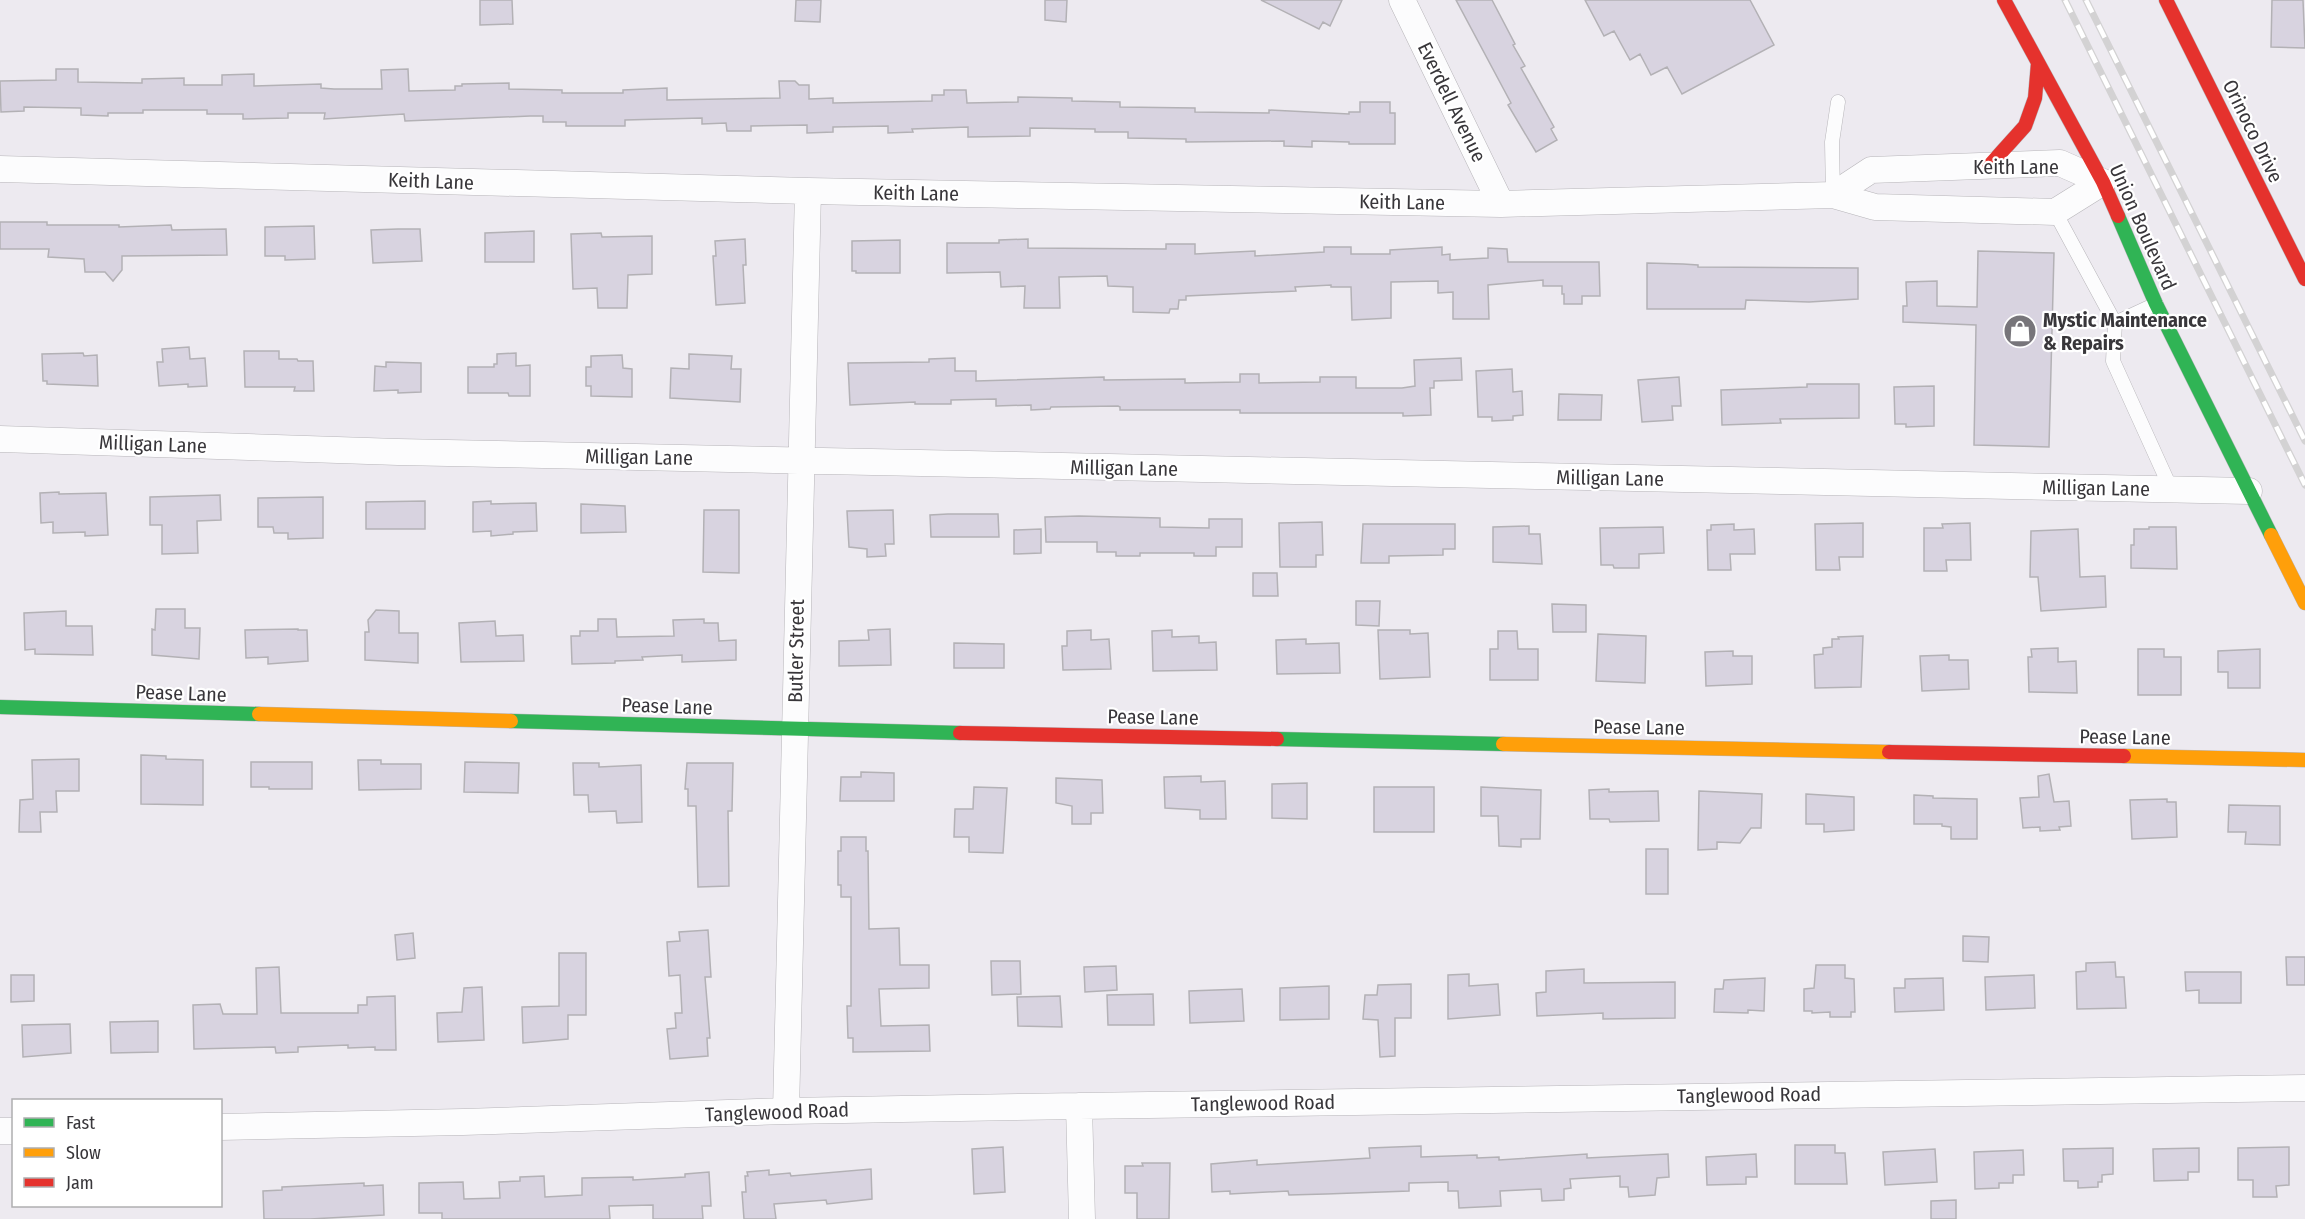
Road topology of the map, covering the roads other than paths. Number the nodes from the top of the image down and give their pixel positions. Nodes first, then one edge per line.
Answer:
1 (1402, 0) edge
2 (2004, 0) edge
3 (2166, 0) edge
4 (2038, 63) junction
5 (1838, 102) dead end
6 (1989, 166) junction
7 (0, 170) edge
8 (2103, 182) junction
9 (808, 191) junction
10 (1833, 195) junction
11 (1501, 204) junction
12 (2055, 212) junction
13 (2305, 279) edge
14 (2156, 304) junction
15 (2115, 323) junction
16 (0, 439) edge
17 (801, 461) junction
18 (2170, 489) junction
19 (2249, 491) junction
20 (2305, 603) edge
21 (0, 706) edge
22 (795, 729) junction
23 (2305, 760) edge
24 (2305, 1088) edge
25 (1079, 1106) junction
26 (786, 1111) junction
27 (222, 1127) edge
28 (1082, 1219) edge

1 - 11 street, Everdell Avenue
2 - 4 street, Union Boulevard
3 - 13 street, Orinoco Drive
4 - 6 street
4 - 8 street, Union Boulevard
5 - 10 lane
6 - 8 street, Keith Lane
6 - 10 street, Keith Lane
7 - 9 street, Keith Lane
8 - 12 street, Keith Lane
8 - 14 street, Union Boulevard
9 - 11 street, Keith Lane
9 - 17 street, Butler Street
10 - 11 street, Keith Lane
10 - 12 street, Keith Lane
12 - 15 lane
14 - 15 lane
14 - 19 street, Union Boulevard
15 - 18 lane
16 - 17 street, Milligan Lane
17 - 18 street, Milligan Lane
17 - 22 street, Butler Street
18 - 19 street, Milligan Lane
19 - 20 street, Union Boulevard
21 - 22 street, Pease Lane
22 - 23 street, Pease Lane
22 - 26 street, Butler Street
24 - 25 street, Tanglewood Road
25 - 26 street, Tanglewood Road
25 - 28 street
26 - 27 street, Tanglewood Road

